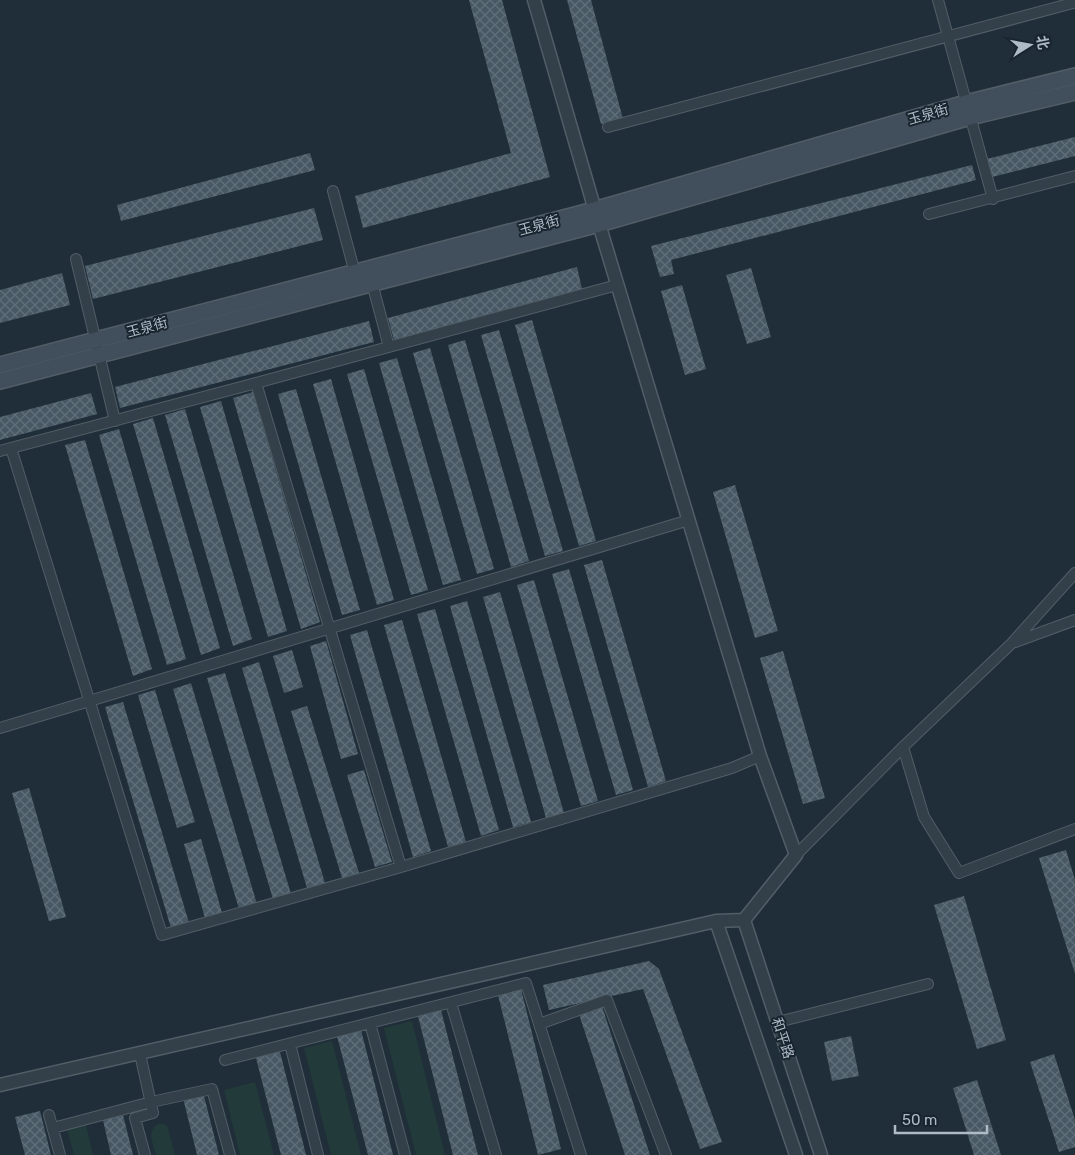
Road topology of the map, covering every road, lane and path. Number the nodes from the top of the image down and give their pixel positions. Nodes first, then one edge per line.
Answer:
1 (534, 0) edge
2 (938, 0) edge
3 (1072, 0) edge
4 (948, 37) junction
5 (1075, 76) edge
6 (1075, 92) edge
7 (968, 110) junction
8 (608, 127) dead end
9 (1075, 176) edge
10 (333, 191) dead end
11 (993, 199) junction
12 (929, 214) dead end
13 (596, 217) junction
14 (76, 259) dead end
15 (362, 281) junction
16 (617, 285) junction
17 (389, 347) junction
18 (98, 348) junction
19 (0, 365) edge
20 (0, 381) edge
21 (256, 383) junction
22 (115, 420) junction
23 (11, 448) junction
24 (0, 451) edge
25 (688, 520) junction
26 (1075, 573) edge
27 (1075, 620) edge
28 (328, 629) junction
29 (1012, 642) junction
30 (88, 702) junction
31 (0, 728) edge
32 (903, 747) junction
33 (760, 756) junction
34 (1075, 829) edge
35 (796, 855) junction
36 (401, 867) junction
37 (744, 920) junction
38 (716, 921) junction
39 (928, 984) dead end
40 (450, 1003) junction
41 (778, 1022) junction
42 (370, 1023) junction
43 (539, 1024) junction
44 (290, 1044) junction
45 (140, 1054) junction
46 (225, 1060) dead end
47 (0, 1086) edge
48 (151, 1102) junction
49 (50, 1115) dead end
50 (53, 1128) junction
51 (60, 1155) edge
52 (144, 1155) edge
53 (230, 1155) edge
54 (318, 1155) edge
55 (405, 1155) edge
56 (496, 1155) edge
57 (581, 1155) edge
58 (666, 1155) edge
59 (796, 1155) edge
60 (822, 1155) edge

1 - 13 street
2 - 4 street
3 - 4 street
4 - 7 street
4 - 8 street
5 - 7 main road, 玉泉街
6 - 7 main road, 玉泉街
7 - 11 street
7 - 13 main road, 玉泉街
9 - 11 street
10 - 15 street
11 - 12 street
13 - 15 main road, 玉泉街
13 - 15 main road, 玉泉街
13 - 16 street
14 - 18 street
15 - 17 street
15 - 18 main road, 玉泉街
16 - 17 street
16 - 25 street
17 - 21 street
18 - 19 main road, 玉泉街
18 - 20 main road, 玉泉街
18 - 22 street
21 - 22 street
21 - 28 street
22 - 23 street
23 - 24 street
23 - 30 street
25 - 28 street
25 - 33 street
26 - 29 street
27 - 29 street
28 - 30 street
28 - 36 street
29 - 32 street
30 - 31 street
30 - 36 street
32 - 34 street
32 - 35 street
33 - 35 street
33 - 36 street
35 - 37 street
37 - 38 street
37 - 41 street, 和平路
38 - 45 street
38 - 59 street, 和平路
39 - 41 street
40 - 42 street
40 - 43 street
40 - 56 street
41 - 60 street, 和平路
42 - 44 street
42 - 55 street
43 - 57 street
43 - 58 street
44 - 46 street
44 - 54 street
45 - 47 street
45 - 48 street
48 - 50 street
48 - 52 street
48 - 53 street
49 - 50 street
50 - 51 street

